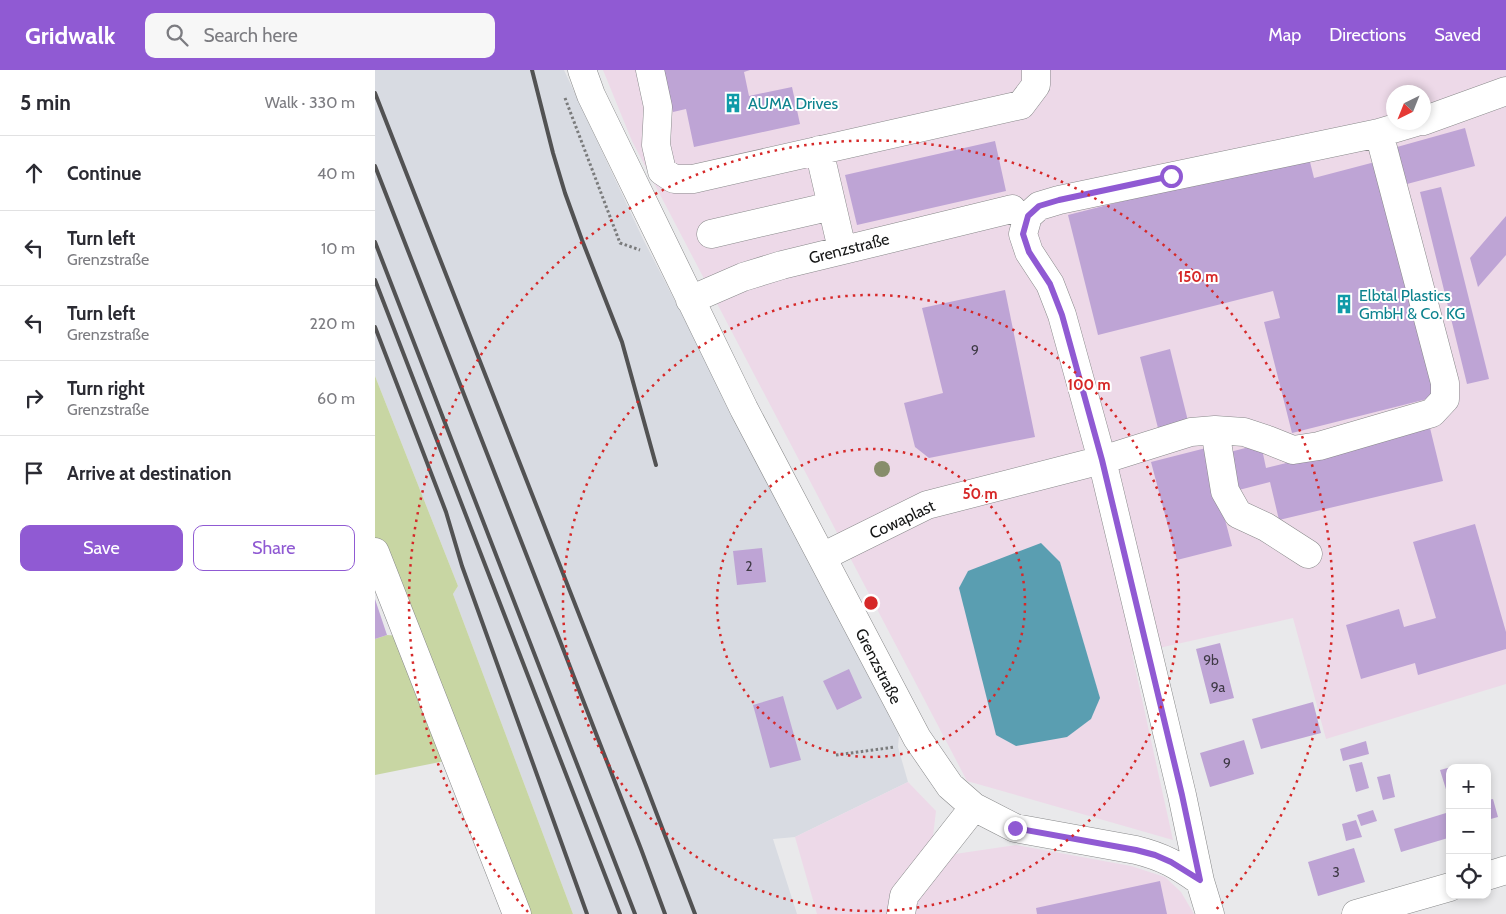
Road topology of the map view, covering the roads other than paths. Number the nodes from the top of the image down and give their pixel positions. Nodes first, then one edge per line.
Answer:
1 (582, 70) edge
2 (650, 70) edge
3 (1036, 70) edge
4 (1506, 91) edge
5 (1431, 117) edge
6 (1389, 130) edge
7 (1379, 133) junction
8 (819, 150) junction
9 (662, 171) junction
10 (634, 183) junction
11 (832, 206) junction
12 (1012, 209) dead end
13 (711, 234) dead end
14 (842, 249) junction
15 (690, 300) junction
16 (1215, 430) junction
17 (1102, 460) junction
18 (375, 552) edge
19 (1308, 554) dead end
20 (822, 557) junction
21 (974, 807) junction
22 (1506, 870) edge
23 (1491, 875) edge
24 (1200, 880) junction
25 (1446, 888) edge
26 (517, 914) edge
27 (901, 914) edge
28 (1210, 914) edge
29 (1356, 914) edge

1 - 10 street, Grenzstraße
2 - 9 street
3 - 8 street
4 - 5 street
6 - 7 street
7 - 16 street, Cowaplast
7 - 17 street
8 - 9 street
8 - 11 street
9 - 10 street
10 - 15 street, Grenzstraße
11 - 13 street
11 - 14 street
12 - 14 street, Grenzstraße
14 - 15 street, Grenzstraße
15 - 20 street, Grenzstraße
16 - 17 street, Cowaplast
16 - 19 street
17 - 20 street, Cowaplast
17 - 24 street
18 - 26 street
20 - 21 street, Grenzstraße
21 - 24 street, Grenzstraße
21 - 27 street
22 - 23 street
24 - 28 street
25 - 29 street

